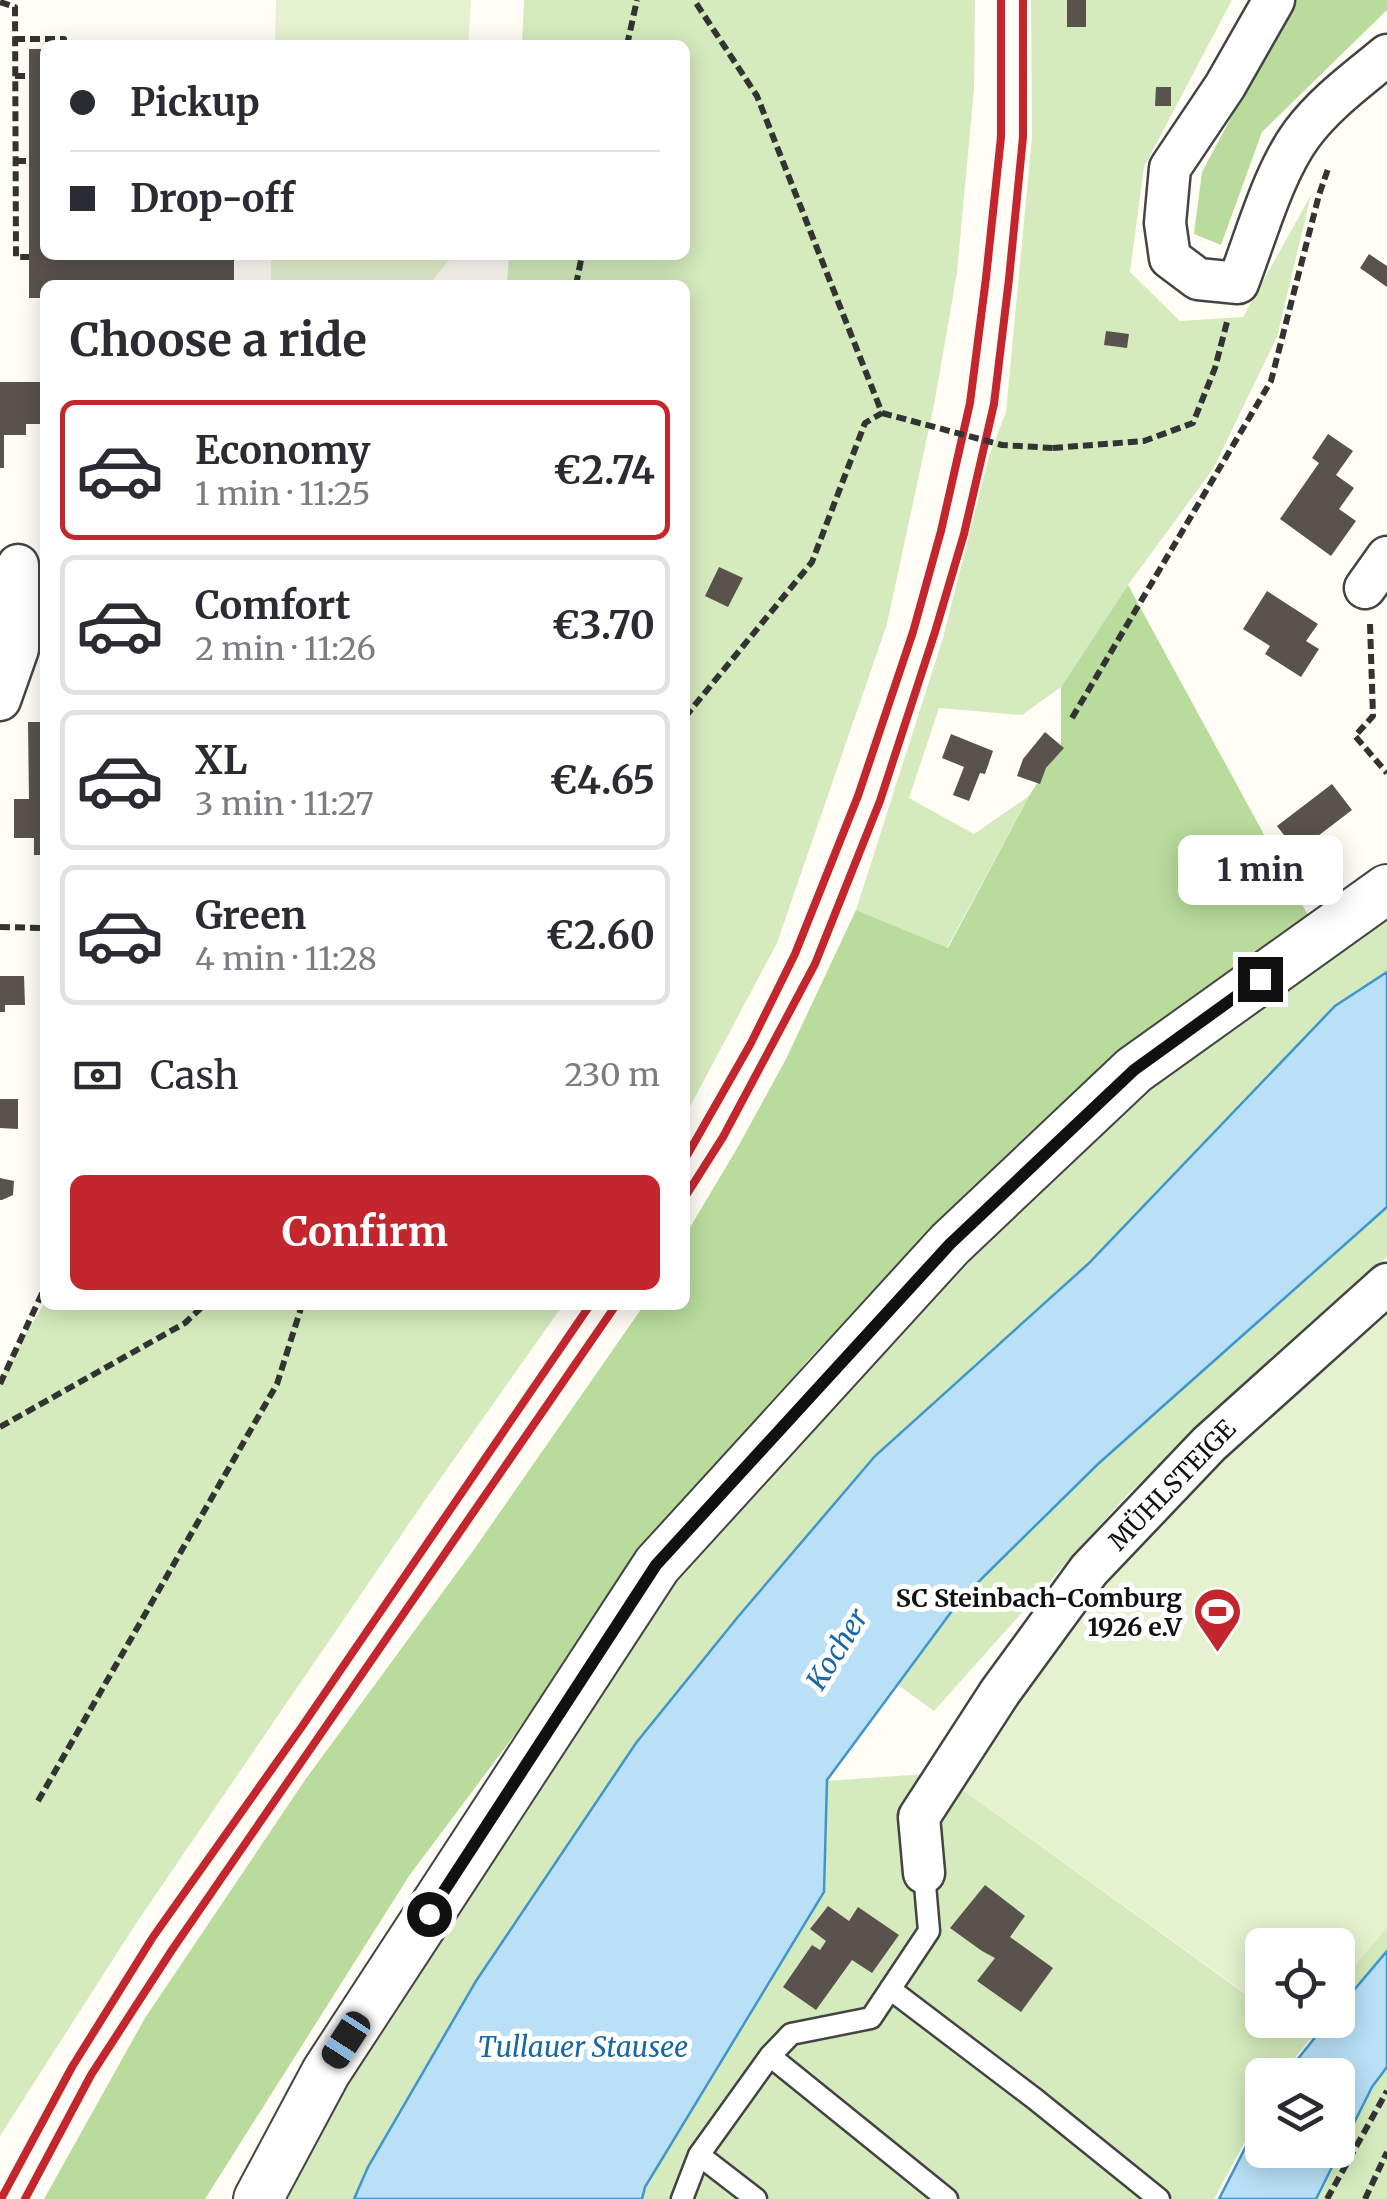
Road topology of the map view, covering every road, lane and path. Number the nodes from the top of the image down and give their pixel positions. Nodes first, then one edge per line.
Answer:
1 (636, 0) edge
2 (694, 0) edge
3 (1274, 0) edge
4 (0, 2) edge
5 (15, 39) junction
6 (64, 40) edge
7 (628, 40) edge
8 (1387, 55) edge
9 (15, 76) junction
10 (29, 76) dead end
11 (16, 161) junction
12 (29, 161) dead end
13 (1331, 161) dead end
14 (29, 257) dead end
15 (1238, 283) junction
16 (882, 413) junction
17 (18, 565) dead end
18 (1376, 573) edge
19 (0, 700) edge
20 (690, 711) edge
21 (1072, 718) dead end
22 (1387, 773) edge
23 (1387, 889) edge
24 (0, 927) edge
25 (40, 928) edge
26 (1387, 1284) edge
27 (40, 1298) edge
28 (199, 1310) edge
29 (300, 1310) edge
30 (0, 1384) edge
31 (0, 1427) edge
32 (38, 1801) dead end
33 (924, 1873) joint
34 (890, 1989) junction
35 (770, 2056) junction
36 (1387, 2091) edge
37 (1387, 2152) edge
38 (700, 2155) junction
39 (258, 2199) edge
40 (682, 2199) edge
41 (756, 2199) edge
42 (946, 2199) edge
43 (1159, 2199) edge
44 (1327, 2199) edge
45 (1365, 2199) edge

1 - 7 path
2 - 16 path
3 - 15 street
4 - 5 path
5 - 6 path
5 - 9 path
8 - 15 street
9 - 10 path
9 - 11 path
11 - 12 path
11 - 14 path
13 - 21 path
15 - 16 path, bridge
16 - 20 path
17 - 19 street
18 - 22 path
23 - 39 street
24 - 25 path
26 - 33 street, MÜHLSTEIGE
27 - 30 path
28 - 31 path
29 - 32 path
33 - 34 lane
34 - 35 lane
34 - 43 lane
35 - 38 lane
35 - 42 lane
36 - 44 path
37 - 45 path
38 - 40 lane
38 - 41 lane

